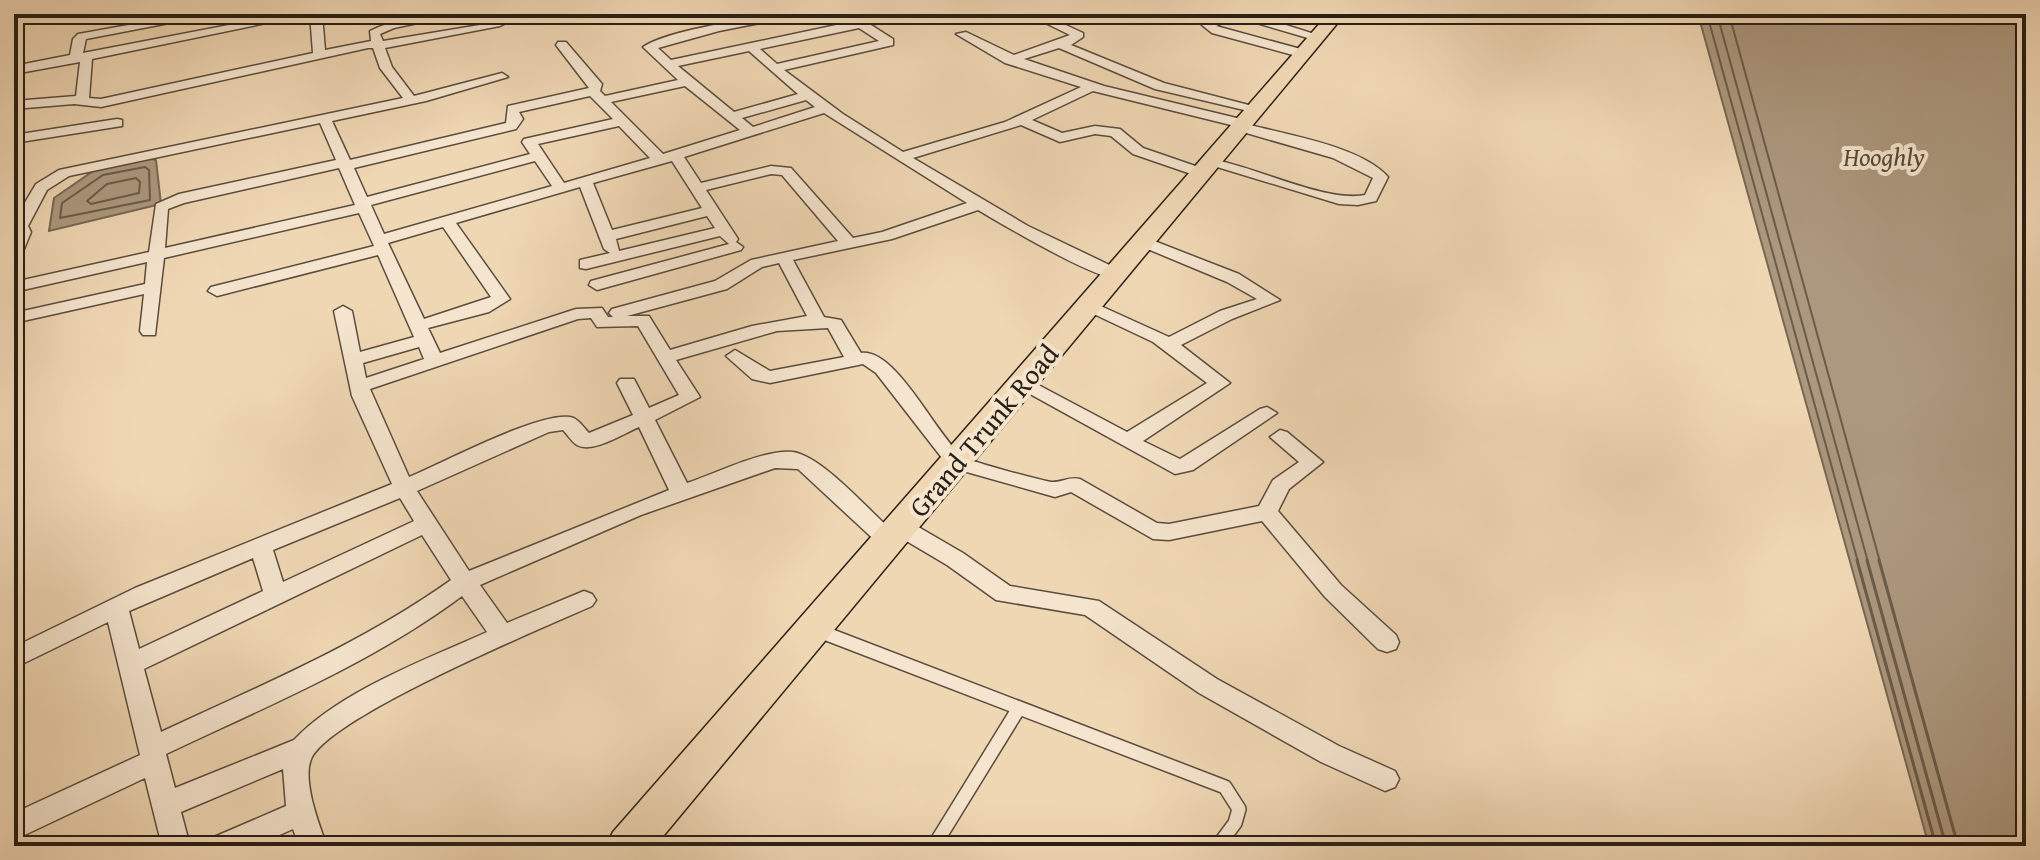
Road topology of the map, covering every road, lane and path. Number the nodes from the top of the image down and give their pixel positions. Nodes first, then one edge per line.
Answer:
1 (47, 14) edge
2 (210, 14) edge
3 (304, 14) edge
4 (454, 14) edge
5 (799, 14) edge
6 (907, 14) edge
7 (1033, 14) edge
8 (1232, 14) edge
9 (1239, 14) edge
10 (14, 18) edge
11 (316, 20) edge
12 (500, 23) dead end
13 (860, 23) junction
14 (962, 34) dead end
15 (1320, 35) edge
16 (1059, 44) junction
17 (562, 45) dead end
18 (751, 47) junction
19 (378, 50) junction
20 (319, 55) junction
21 (1009, 60) junction
22 (82, 62) junction
23 (667, 65) junction
24 (774, 68) junction
25 (14, 70) edge
26 (502, 77) dead end
27 (687, 82) junction
28 (1094, 86) junction
29 (598, 95) junction
30 (804, 96) junction
31 (82, 100) junction
32 (411, 100) junction
33 (14, 105) edge
34 (823, 109) junction
35 (731, 117) junction
36 (324, 118) junction
37 (1022, 120) junction
38 (1247, 120) junction
39 (623, 121) junction
40 (516, 123) junction
41 (117, 129) junction
42 (751, 132) junction
43 (14, 139) edge
44 (529, 142) junction
45 (539, 156) junction
46 (901, 157) junction
47 (668, 158) junction
48 (344, 164) junction
49 (1207, 168) junction
50 (585, 182) junction
51 (697, 188) junction
52 (561, 189) junction
53 (979, 204) junction
54 (362, 206) junction
55 (711, 210) junction
56 (447, 221) junction
57 (17, 226) edge
58 (725, 230) junction
59 (607, 236) junction
60 (1144, 242) junction
61 (379, 245) junction
62 (850, 245) junction
63 (735, 247) junction
64 (14, 254) edge
65 (158, 256) junction
66 (615, 257) junction
67 (784, 258) junction
68 (586, 264) dead end
69 (747, 266) junction
70 (1116, 275) junction
71 (597, 285) dead end
72 (14, 287) edge
73 (154, 287) junction
74 (217, 291) dead end
75 (1088, 307) junction
76 (343, 311) dead end
77 (14, 318) edge
78 (599, 318) junction
79 (817, 319) junction
80 (149, 331) dead end
81 (420, 333) junction
82 (1169, 344) junction
83 (735, 356) dead end
84 (666, 357) junction
85 (854, 358) junction
86 (353, 360) junction
87 (434, 361) junction
88 (627, 383) dead end
89 (1022, 384) junction
90 (360, 386) junction
91 (1267, 413) dead end
92 (643, 416) junction
93 (1280, 437) dead end
94 (1128, 441) junction
95 (956, 462) junction
96 (406, 487) junction
97 (681, 493) junction
98 (1267, 512) junction
99 (425, 525) junction
100 (894, 533) junction
101 (260, 546) junction
102 (465, 582) junction
103 (276, 595) junction
104 (584, 600) dead end
105 (116, 607) junction
106 (813, 629) junction
107 (502, 635) junction
108 (1387, 642) dead end
109 (14, 658) edge
110 (130, 664) junction
111 (1019, 708) junction
112 (302, 749) junction
113 (153, 755) junction
114 (1385, 779) dead end
115 (166, 805) junction
116 (302, 812) junction
117 (14, 827) edge
118 (176, 846) edge
119 (224, 846) edge
120 (313, 846) edge
121 (628, 846) edge
122 (934, 846) edge
123 (1218, 846) edge

1 - 10 street
2 - 22 street
3 - 22 street
4 - 19 street
5 - 23 street
6 - 13 street
7 - 16 street
8 - 15 street
9 - 15 street
11 - 20 street
11 - 22 street
12 - 19 street
13 - 18 street
13 - 24 street
14 - 21 street
15 - 38 main road, Grand Trunk Road
16 - 21 street
16 - 38 street
17 - 29 street
18 - 23 street
18 - 24 street
19 - 20 street
19 - 32 street
19 - 41 street
20 - 41 street
21 - 28 street
22 - 25 street
22 - 31 street
23 - 27 street
24 - 30 street
26 - 32 street
27 - 29 street
27 - 35 street
28 - 37 street
28 - 38 street
29 - 39 street
29 - 40 street
30 - 34 street
30 - 35 street
31 - 33 street
31 - 41 street
32 - 36 street
34 - 42 street
34 - 46 street
35 - 42 street
36 - 41 street
36 - 48 street
37 - 46 street
37 - 49 street
38 - 49 main road, Grand Trunk Road
38 - 49 street
39 - 44 street
39 - 47 street
40 - 44 street
40 - 48 street
41 - 43 street
41 - 57 street
42 - 47 street
44 - 45 street
45 - 52 street
45 - 54 street
46 - 53 street
47 - 50 street
47 - 51 street
48 - 54 street
48 - 65 street
49 - 60 main road, Grand Trunk Road
50 - 52 street
50 - 59 street
51 - 55 street
51 - 62 street
52 - 56 street
53 - 62 street
53 - 70 street
54 - 61 street
54 - 65 street
55 - 58 street
55 - 59 street
56 - 61 street
56 - 81 street
57 - 64 street
58 - 63 street
58 - 66 street
59 - 66 street
60 - 70 main road, Grand Trunk Road
60 - 82 street
61 - 74 street
61 - 81 street
62 - 67 street
63 - 69 street
63 - 71 street
65 - 72 street
65 - 73 street
66 - 68 street
67 - 69 street
67 - 79 street
69 - 78 street
70 - 75 main road, Grand Trunk Road
73 - 77 street
73 - 80 street
75 - 82 street
75 - 89 main road, Grand Trunk Road
76 - 86 street
78 - 84 street
78 - 87 street
79 - 84 street
79 - 85 street
81 - 86 street
81 - 87 street
82 - 94 street
83 - 85 street
84 - 92 street
85 - 95 street
86 - 90 street
87 - 90 street
88 - 92 street
89 - 94 street
89 - 95 main road, Grand Trunk Road
90 - 96 street
91 - 94 street
92 - 96 street
92 - 97 street
93 - 98 street
95 - 98 street
95 - 100 main road, Grand Trunk Road
96 - 99 street
96 - 101 street
97 - 100 street
97 - 102 street
98 - 108 street
99 - 102 street
99 - 103 street
100 - 106 main road, Grand Trunk Road
100 - 114 street
101 - 103 street
101 - 105 street
102 - 107 street
102 - 113 street
103 - 110 street
104 - 107 street
105 - 109 street
105 - 110 street
106 - 111 lane
106 - 121 main road, Grand Trunk Road
107 - 112 street
110 - 113 street
111 - 122 lane
111 - 123 lane
112 - 115 street
112 - 116 street
113 - 115 street
113 - 117 street
115 - 118 street
116 - 119 street
116 - 120 street

